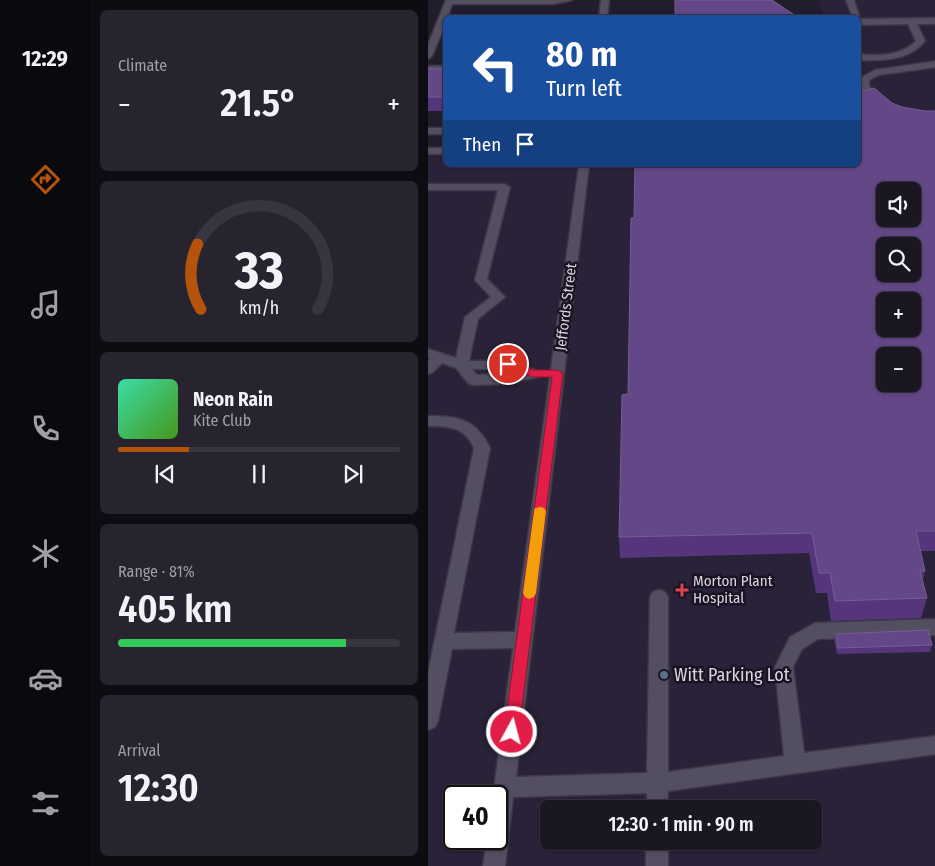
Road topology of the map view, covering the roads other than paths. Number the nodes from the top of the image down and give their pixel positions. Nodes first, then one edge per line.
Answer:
1 (568, 0) edge
2 (605, 0) edge
3 (850, 0) edge
4 (449, 1) edge
5 (444, 15) edge
6 (603, 15) edge
7 (856, 15) edge
8 (443, 17) edge
9 (861, 20) edge
10 (911, 21) junction
11 (936, 21) edge
12 (432, 45) junction
13 (443, 45) edge
14 (428, 56) edge
15 (861, 57) edge
16 (936, 64) edge
17 (428, 69) edge
18 (443, 69) edge
19 (886, 114) edge
20 (428, 131) edge
21 (443, 131) edge
22 (428, 151) edge
23 (443, 151) edge
24 (584, 167) edge
25 (429, 187) edge
26 (434, 355) edge
27 (461, 365) junction
28 (428, 369) edge
29 (557, 373) junction
30 (428, 421) edge
31 (659, 597) dead end
32 (936, 627) edge
33 (523, 640) junction
34 (444, 641) junction
35 (428, 721) edge
36 (936, 745) edge
37 (795, 764) junction
38 (657, 783) junction
39 (504, 785) edge
40 (508, 787) edge
41 (657, 800) edge
42 (496, 850) edge
43 (657, 850) edge
44 (494, 866) edge
45 (657, 866) edge

1 - 4 street
2 - 6 street
3 - 7 street
4 - 5 street
8 - 12 street
9 - 10 street
10 - 11 street
10 - 15 street
12 - 13 street
12 - 14 street
16 - 19 street
17 - 18 street
20 - 21 street
22 - 23 street
24 - 29 street, Jeffords Street
25 - 27 street
26 - 27 street
26 - 28 street
27 - 29 street
29 - 33 street, Jeffords Street
30 - 34 street
31 - 38 street
32 - 37 street
33 - 34 street
33 - 39 street, Jeffords Street
34 - 35 street
36 - 37 street
37 - 38 street
38 - 40 street
38 - 41 street
42 - 44 street, Jeffords Street
43 - 45 street

